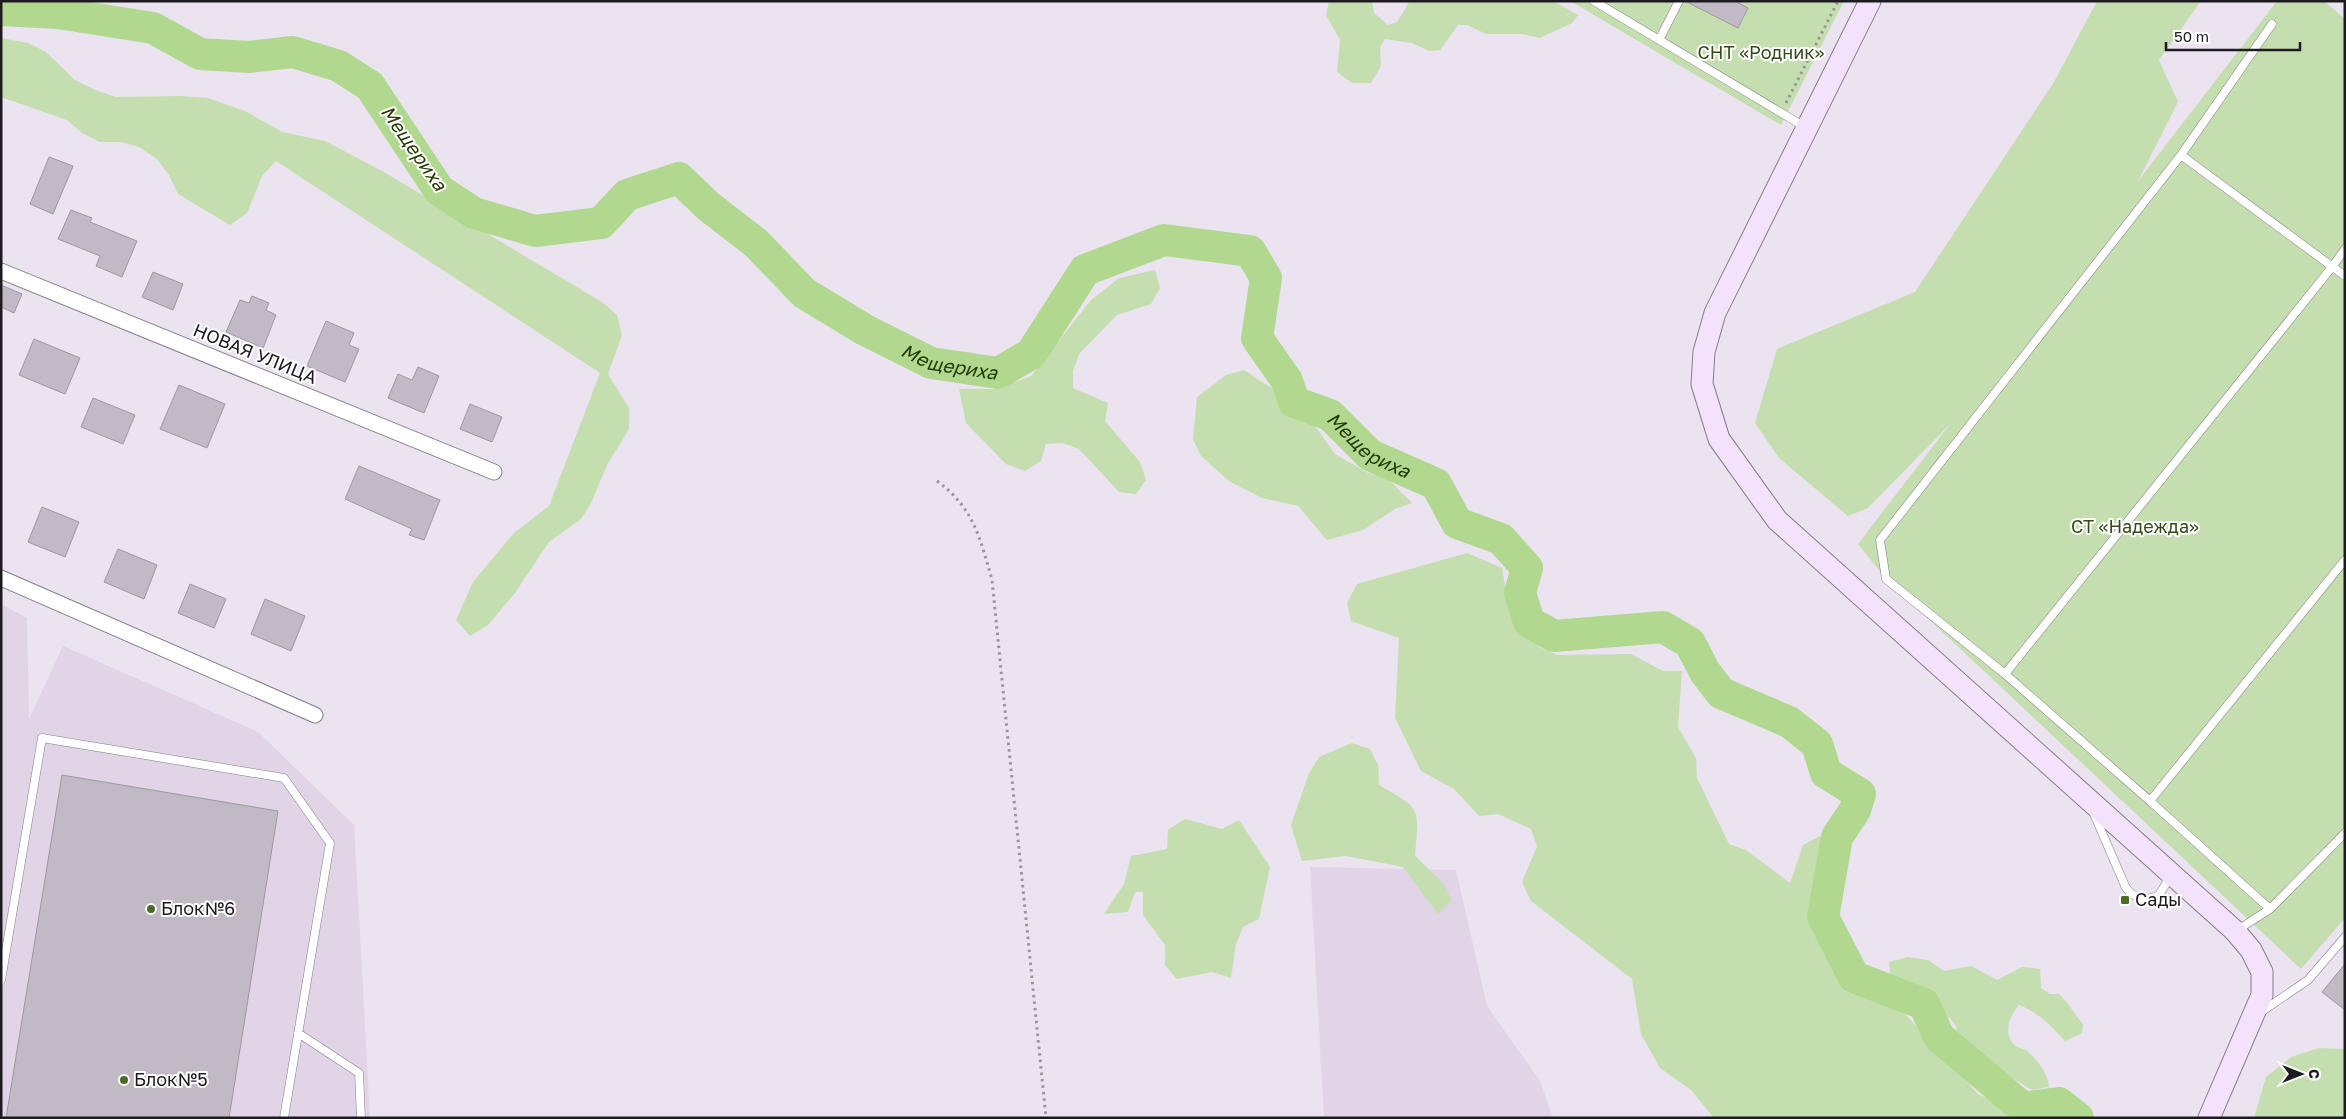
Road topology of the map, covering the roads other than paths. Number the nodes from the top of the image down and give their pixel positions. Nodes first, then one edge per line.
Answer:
1 (1594, 1) edge
2 (1679, 1) edge
3 (1870, 1) edge
4 (2272, 24) dead end
5 (1659, 40) junction
6 (1806, 128) junction
7 (2181, 155) junction
8 (2345, 249) edge
9 (2332, 267) junction
10 (1, 271) edge
11 (2345, 276) edge
12 (494, 472) dead end
13 (2345, 560) edge
14 (1, 578) edge
15 (2005, 674) junction
16 (315, 715) dead end
17 (2087, 798) junction
18 (2150, 801) junction
19 (2345, 833) edge
20 (2159, 862) junction
21 (2270, 909) junction
22 (2236, 931) junction
23 (2345, 936) edge
24 (1, 980) edge
25 (2253, 1018) junction
26 (298, 1033) junction
27 (284, 1118) edge
28 (361, 1118) edge
29 (2209, 1118) edge

1 - 5 lane
2 - 5 lane
3 - 6 street
4 - 7 lane
5 - 6 lane
6 - 17 street
7 - 9 lane
7 - 15 lane
8 - 9 lane
9 - 11 lane
9 - 15 lane
10 - 12 street, НОВАЯ УЛИЦА
13 - 18 lane
14 - 16 street
15 - 18 lane
17 - 20 street
17 - 20 lane
18 - 21 lane
19 - 21 lane
20 - 22 street
21 - 22 lane
22 - 25 street
23 - 25 lane
24 - 26 lane
25 - 29 street
26 - 27 lane
26 - 28 lane

